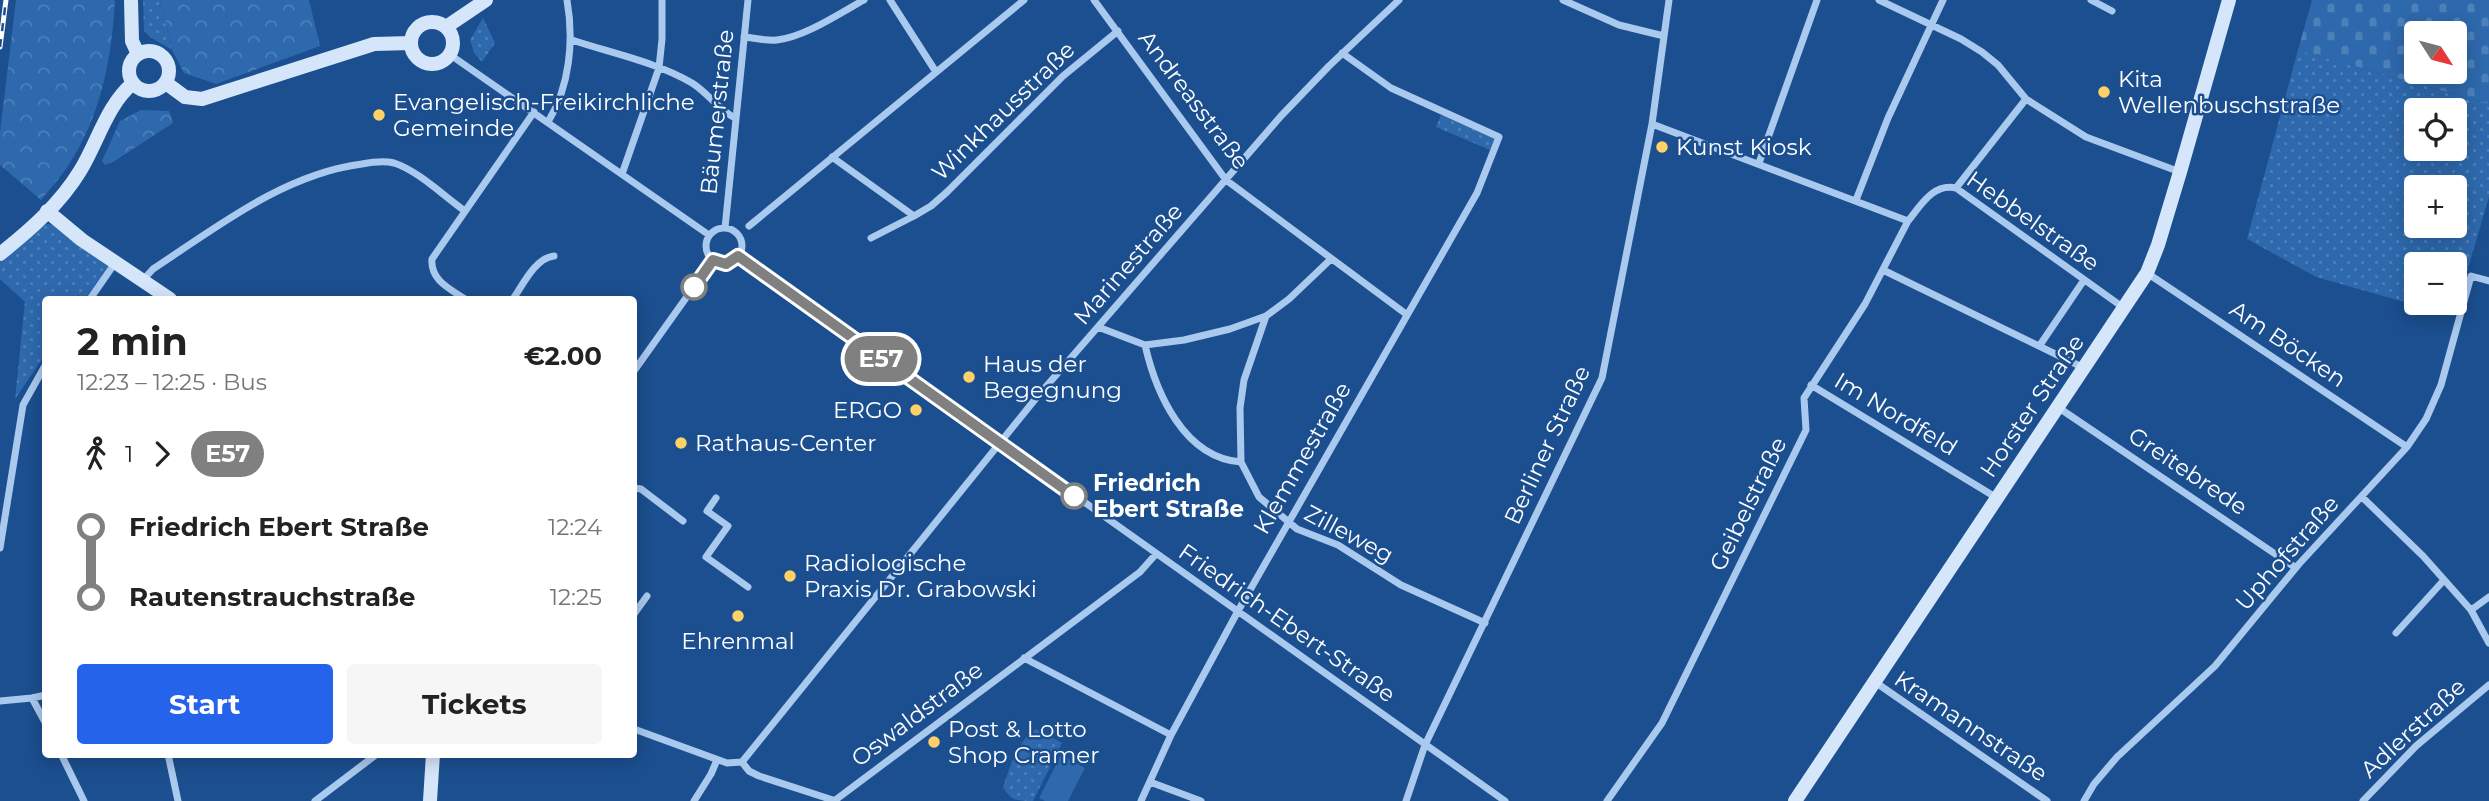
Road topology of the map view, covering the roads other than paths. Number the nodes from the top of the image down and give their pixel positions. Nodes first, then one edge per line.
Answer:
1 (131, 0) edge
2 (486, 0) edge
3 (567, 0) edge
4 (662, 0) edge
5 (748, 0) edge
6 (864, 0) edge
7 (890, 0) edge
8 (1024, 0) edge
9 (1094, 0) edge
10 (1399, 0) edge
11 (1563, 0) edge
12 (1669, 0) edge
13 (1817, 0) edge
14 (1879, 0) edge
15 (1943, 0) edge
16 (2091, 0) edge
17 (2229, 0) edge
18 (2112, 10) dead end
19 (1932, 24) junction
20 (446, 27) junction
21 (1118, 31) junction
22 (1664, 36) junction
23 (744, 37) junction
24 (572, 40) junction
25 (411, 43) junction
26 (1342, 53) junction
27 (138, 54) junction
28 (449, 54) junction
29 (659, 68) junction
30 (936, 72) junction
31 (133, 83) junction
32 (166, 83) junction
33 (2026, 99) junction
34 (534, 112) junction
35 (735, 118) junction
36 (548, 122) junction
37 (1652, 124) junction
38 (832, 156) junction
39 (1759, 163) junction
40 (2180, 172) junction
41 (622, 174) junction
42 (1226, 180) junction
43 (1956, 188) junction
44 (1857, 200) junction
45 (47, 211) junction
46 (465, 211) junction
47 (914, 216) junction
48 (1908, 221) junction
49 (749, 226) dead end
50 (725, 228) junction
51 (709, 235) junction
52 (871, 238) dead end
53 (0, 254) edge
54 (554, 256) dead end
55 (738, 256) junction
56 (1331, 259) junction
57 (713, 260) junction
58 (115, 263) junction
59 (1884, 270) junction
60 (2147, 273) junction
61 (2084, 280) junction
62 (142, 281) junction
63 (2489, 281) edge
64 (92, 296) edge
65 (165, 296) edge
66 (461, 296) edge
67 (515, 296) edge
68 (2124, 308) junction
69 (1406, 314) junction
70 (1266, 316) junction
71 (1098, 327) junction
72 (1146, 345) junction
73 (2040, 345) junction
74 (637, 367) edge
75 (2085, 368) junction
76 (42, 371) edge
77 (1811, 385) junction
78 (2059, 408) junction
79 (999, 443) junction
80 (2407, 447) junction
81 (1241, 462) junction
82 (637, 488) edge
83 (2362, 496) junction
84 (716, 498) dead end
85 (1997, 499) junction
86 (683, 521) dead end
87 (1287, 523) junction
88 (0, 548) edge
89 (1156, 554) junction
90 (2296, 568) junction
91 (2444, 580) junction
92 (748, 587) dead end
93 (647, 596) dead end
94 (2489, 597) edge
95 (637, 610) edge
96 (2471, 610) junction
97 (1238, 611) junction
98 (1485, 623) junction
99 (2396, 633) dead end
100 (2489, 643) edge
101 (1024, 658) junction
102 (1874, 682) junction
103 (2489, 685) edge
104 (42, 696) edge
105 (32, 698) junction
106 (0, 701) edge
107 (42, 717) edge
108 (637, 730) edge
109 (1171, 735) junction
110 (1425, 745) junction
111 (63, 758) edge
112 (169, 758) edge
113 (372, 758) edge
114 (433, 758) edge
115 (717, 760) junction
116 (742, 762) junction
117 (1150, 782) junction
118 (84, 801) edge
119 (178, 801) edge
120 (315, 801) edge
121 (430, 801) edge
122 (694, 801) edge
123 (835, 801) edge
124 (1141, 801) edge
125 (1200, 801) edge
126 (1406, 801) edge
127 (1505, 801) edge
128 (1607, 801) edge
129 (1795, 801) edge
130 (2047, 801) edge
131 (2084, 801) edge
132 (2363, 801) edge

1 - 27 street
2 - 20 street
3 - 24 street
4 - 29 street
5 - 23 street, Bäumerstraße
6 - 23 street
7 - 30 street
8 - 30 street
9 - 21 street, Andreasstraße
10 - 26 street, Marinestraße
11 - 22 street
12 - 22 street, Berliner Straße
13 - 39 street
14 - 19 street
15 - 19 street
16 - 18 street
17 - 40 street, Horster Straße
19 - 33 street
19 - 44 street
20 - 25 street
20 - 28 street
21 - 42 street, Andreasstraße
21 - 47 street, Winkhausstraße
22 - 37 street, Berliner Straße
23 - 35 street, Bäumerstraße
24 - 29 street
24 - 36 street
25 - 28 street
25 - 32 street
26 - 42 street, Marinestraße
26 - 69 street, Klemmestraße
27 - 31 street
27 - 32 street
28 - 34 street
29 - 35 street
29 - 41 street
30 - 38 street
31 - 32 street
31 - 45 street
33 - 40 street
33 - 43 street
34 - 36 street
34 - 46 street
35 - 50 street, Bäumerstraße
36 - 41 street
37 - 39 street
37 - 98 street, Berliner Straße
38 - 47 street
38 - 49 street
39 - 44 street
40 - 60 street, Horster Straße
41 - 51 street
42 - 56 street, Andreasstraße
42 - 71 street, Marinestraße
43 - 48 street, Hebbelstraße
43 - 61 street, Hebbelstraße
44 - 48 street
45 - 53 street
45 - 58 street
46 - 62 street
46 - 66 street
47 - 52 street, Winkhausstraße
48 - 59 street, Geibelstraße
50 - 51 street
50 - 55 street
51 - 57 street
54 - 67 street
55 - 57 street
55 - 79 street, Friedrich-Ebert-Straße
56 - 69 street, Andreasstraße
56 - 70 street
57 - 74 street
58 - 62 street
58 - 64 street
59 - 73 street
59 - 77 street, Geibelstraße
60 - 68 street, Horster Straße
60 - 80 street, Am Böcken
61 - 68 street, Hebbelstraße
61 - 73 street
62 - 65 street
63 - 80 street, Uphofstraße
68 - 75 street, Horster Straße
69 - 87 street, Klemmestraße
70 - 72 street
70 - 81 street, Zilleweg
71 - 72 street
71 - 79 street, Marinestraße
72 - 81 street
73 - 75 street
75 - 78 street, Horster Straße
76 - 88 street
77 - 85 street, Im Nordfeld
77 - 128 street, Geibelstraße
78 - 85 street, Horster Straße
78 - 90 street, Greitebrede
79 - 89 street, Friedrich-Ebert-Straße
79 - 116 street, Marinestraße
80 - 83 street, Uphofstraße
81 - 87 street, Zilleweg
82 - 86 street
83 - 90 street, Uphofstraße
83 - 91 street
84 - 92 street
85 - 102 street, Horster Straße
87 - 97 street, Klemmestraße
87 - 98 street, Zilleweg
89 - 97 street, Friedrich-Ebert-Straße
89 - 101 street, Oswaldstraße
90 - 131 street, Uphofstraße
91 - 96 street
91 - 99 street
93 - 95 street
94 - 96 street
96 - 100 street
97 - 109 street, Klemmestraße
97 - 110 street, Friedrich-Ebert-Straße
98 - 110 street, Berliner Straße
101 - 109 street
101 - 123 street, Oswaldstraße
102 - 129 street, Horster Straße
102 - 130 street, Kramannstraße
103 - 132 street, Adlerstraße
104 - 105 street
105 - 106 street
105 - 107 street
108 - 115 street
109 - 117 street, Klemmestraße
110 - 126 street, Berliner Straße
110 - 127 street, Friedrich-Ebert-Straße
111 - 118 street
112 - 119 street
113 - 120 street
114 - 121 street
115 - 116 street
115 - 122 street
116 - 123 street
117 - 124 street, Klemmestraße
117 - 125 street

